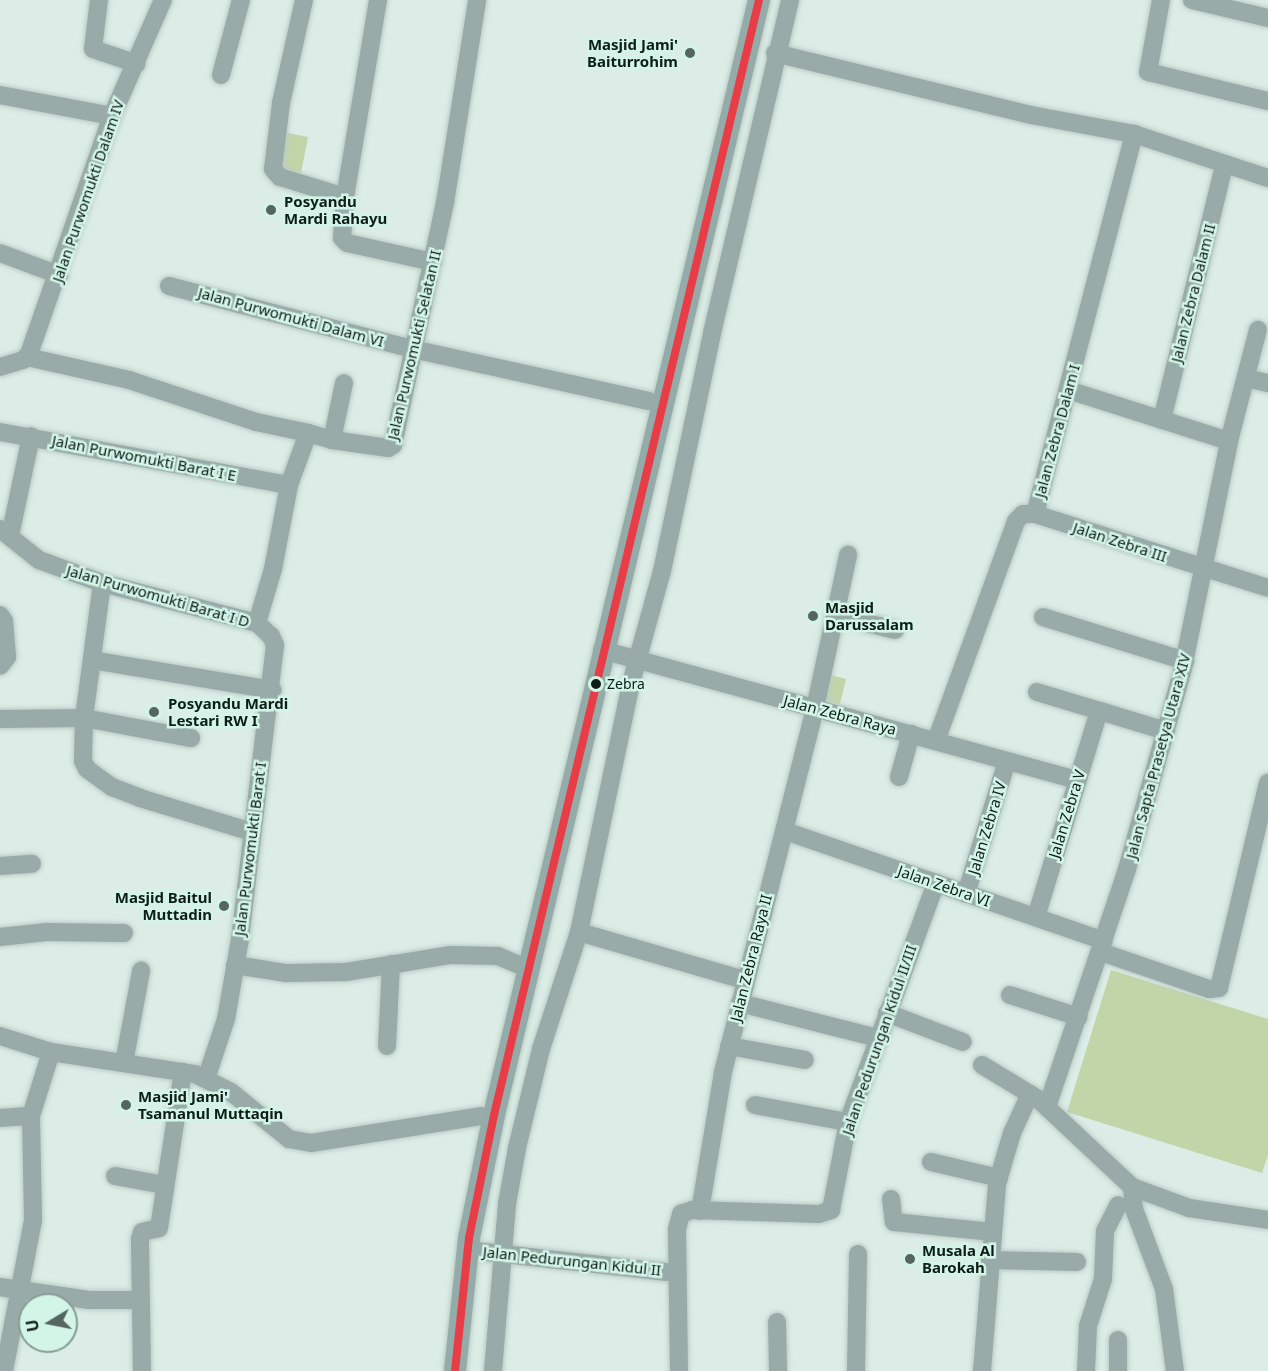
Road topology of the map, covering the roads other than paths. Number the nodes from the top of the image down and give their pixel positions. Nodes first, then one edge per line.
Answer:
1 (99, 0) edge
2 (164, 0) edge
3 (241, 0) edge
4 (304, 0) edge
5 (378, 0) edge
6 (477, 0) edge
7 (744, 0) edge
8 (759, 0) edge
9 (790, 0) edge
10 (1161, 0) edge
11 (1192, 0) edge
12 (1268, 18) edge
13 (775, 53) junction
14 (137, 64) junction
15 (221, 75) dead end
16 (0, 95) edge
17 (1268, 101) edge
18 (112, 116) junction
19 (1134, 135) junction
20 (1224, 165) junction
21 (1268, 178) edge
22 (345, 197) junction
23 (0, 253) edge
24 (433, 262) junction
25 (59, 275) junction
26 (169, 285) dead end
27 (1258, 330) dead end
28 (412, 349) junction
29 (27, 357) junction
30 (0, 367) edge
31 (1246, 378) junction
32 (344, 383) dead end
33 (1268, 383) edge
34 (1068, 390) junction
35 (649, 401) junction
36 (1162, 420) junction
37 (0, 432) edge
38 (308, 433) junction
39 (32, 436) junction
40 (332, 440) junction
41 (1229, 441) junction
42 (288, 485) junction
43 (1035, 514) junction
44 (5, 532) edge
45 (848, 555) dead end
46 (1205, 570) junction
47 (102, 583) junction
48 (1268, 588) edge
49 (0, 615) edge
50 (835, 615) junction
51 (1043, 617) dead end
52 (257, 623) junction
53 (895, 630) dead end
54 (602, 650) junction
55 (639, 659) junction
56 (92, 660) junction
57 (1185, 660) junction
58 (0, 666) edge
59 (273, 690) junction
60 (1037, 693) dead end
61 (815, 708) junction
62 (1099, 711) junction
63 (84, 718) junction
64 (0, 719) edge
65 (1166, 731) junction
66 (911, 734) junction
67 (190, 738) dead end
68 (936, 741) junction
69 (1007, 761) junction
70 (899, 777) dead end
71 (1078, 780) junction
72 (1268, 783) edge
73 (785, 831) junction
74 (252, 832) junction
75 (552, 848) junction
76 (33, 864) dead end
77 (0, 866) edge
78 (936, 883) junction
79 (966, 894) junction
80 (1036, 917) junction
81 (579, 932) junction
82 (124, 933) dead end
83 (0, 937) edge
84 (1102, 946) junction
85 (390, 964) junction
86 (235, 965) junction
87 (519, 965) junction
88 (141, 971) dead end
89 (744, 980) junction
90 (1010, 995) dead end
91 (740, 1003) junction
92 (887, 1012) junction
93 (1079, 1017) junction
94 (0, 1036) edge
95 (877, 1038) junction
96 (963, 1042) dead end
97 (387, 1046) dead end
98 (729, 1046) junction
99 (51, 1052) junction
100 (805, 1060) dead end
101 (124, 1063) junction
102 (982, 1065) dead end
103 (183, 1072) junction
104 (206, 1079) junction
105 (1029, 1094) junction
106 (755, 1105) dead end
107 (1047, 1107) junction
108 (31, 1116) junction
109 (481, 1116) junction
110 (0, 1118) edge
111 (848, 1122) junction
112 (931, 1162) dead end
113 (115, 1176) dead end
114 (999, 1178) junction
115 (164, 1185) junction
116 (1132, 1187) junction
117 (891, 1199) dead end
118 (1118, 1205) dead end
119 (700, 1211) junction
120 (1268, 1221) edge
121 (992, 1232) junction
122 (467, 1250) junction
123 (502, 1252) junction
124 (858, 1254) dead end
125 (989, 1260) junction
126 (1077, 1262) dead end
127 (677, 1272) junction
128 (0, 1287) edge
129 (19, 1289) junction
130 (139, 1300) junction
131 (777, 1322) dead end
132 (1118, 1340) dead end
133 (4, 1371) edge
134 (142, 1371) edge
135 (440, 1371) edge
136 (455, 1371) edge
137 (493, 1371) edge
138 (679, 1371) edge
139 (778, 1371) edge
140 (856, 1371) edge
141 (982, 1371) edge
142 (1086, 1371) edge
143 (1118, 1371) edge
144 (1175, 1371) edge

1 - 14 street
2 - 14 street, Jalan Purwomukti Dalam IV
3 - 15 street
4 - 22 street
5 - 22 street
6 - 24 street, Jalan Purwomukti Selatan II
7 - 35 main road
8 - 54 main road
9 - 13 street
10 - 17 street
11 - 12 street
13 - 19 street
13 - 55 street
14 - 18 street, Jalan Purwomukti Dalam IV
16 - 18 street
18 - 25 street, Jalan Purwomukti Dalam IV
19 - 20 street
19 - 34 street, Jalan Zebra Dalam I
20 - 21 street
20 - 36 street, Jalan Zebra Dalam II
22 - 24 street
23 - 25 street
24 - 28 street, Jalan Purwomukti Selatan II
25 - 29 street, Jalan Purwomukti Dalam IV
26 - 28 street, Jalan Purwomukti Dalam VI
27 - 31 street, Jalan Sapta Prasetya Utara XIV
28 - 35 street, Jalan Purwomukti Dalam VI
28 - 40 street, Jalan Purwomukti Selatan II
29 - 30 street
29 - 38 street, Jalan Purwomukti Selatan II
31 - 33 street
31 - 41 street, Jalan Sapta Prasetya Utara XIV
32 - 40 street
34 - 36 street
34 - 43 street, Jalan Zebra Dalam I
35 - 75 main road
36 - 41 street
37 - 39 street, Jalan Purwomukti Barat I E
38 - 40 street, Jalan Purwomukti Selatan II
38 - 42 street
39 - 42 street, Jalan Purwomukti Barat I E
39 - 44 street
41 - 46 street, Jalan Sapta Prasetya Utara XIV
42 - 52 street
43 - 46 street, Jalan Zebra III
43 - 68 street, Jalan Zebra Dalam I
44 - 47 street, Jalan Purwomukti Barat I D
45 - 50 street, Jalan Zebra Raya II
46 - 48 street, Jalan Zebra III
46 - 57 street, Jalan Sapta Prasetya Utara XIV
47 - 52 street, Jalan Purwomukti Barat I D
47 - 56 street
49 - 58 street
50 - 53 street
50 - 61 street, Jalan Zebra Raya II
51 - 57 street
52 - 59 street, Jalan Purwomukti Barat I
54 - 55 street, Jalan Zebra Raya
54 - 75 main road
55 - 61 street, Jalan Zebra Raya
55 - 81 street
56 - 59 street
56 - 63 street
57 - 65 street, Jalan Sapta Prasetya Utara XIV
59 - 74 street, Jalan Purwomukti Barat I
60 - 62 street
61 - 66 street, Jalan Zebra Raya
61 - 73 street, Jalan Zebra Raya II
62 - 65 street
62 - 71 street, Jalan Zebra V
63 - 64 street
63 - 67 street
63 - 74 street
65 - 84 street, Jalan Sapta Prasetya Utara XIV
66 - 68 street, Jalan Zebra Raya
66 - 70 street
68 - 69 street, Jalan Zebra Raya
69 - 71 street, Jalan Zebra Raya
69 - 79 street, Jalan Zebra IV
71 - 80 street, Jalan Zebra V
72 - 84 street, Jalan Zebra VI
73 - 78 street, Jalan Zebra VI
73 - 89 street, Jalan Zebra Raya II
74 - 86 street, Jalan Purwomukti Barat I
75 - 87 main road
75 - 122 main road
76 - 77 street
78 - 79 street, Jalan Zebra VI
78 - 92 street, Jalan Pedurungan Kidul II/III
79 - 80 street, Jalan Zebra VI
80 - 84 street, Jalan Zebra VI
81 - 89 street
81 - 123 street
82 - 83 street
84 - 93 street, Jalan Sapta Prasetya Utara XIV
85 - 86 street
85 - 87 street
85 - 97 street
86 - 104 street, Jalan Purwomukti Barat I
87 - 109 main road
88 - 101 street
89 - 91 street, Jalan Zebra Raya II
90 - 93 street
91 - 95 street
91 - 98 street, Jalan Zebra Raya II
92 - 95 street, Jalan Pedurungan Kidul II/III
92 - 96 street
93 - 107 street, Jalan Sapta Prasetya Utara XIV
94 - 99 street
95 - 111 street, Jalan Pedurungan Kidul II/III
98 - 100 street
98 - 119 street, Jalan Zebra Raya II
99 - 101 street
99 - 108 street
101 - 103 street
102 - 105 street
103 - 104 street
103 - 115 street
104 - 109 street
105 - 107 street
105 - 114 street
106 - 111 street
107 - 116 street
108 - 110 street
108 - 129 street
109 - 135 main road
111 - 119 street, Jalan Pedurungan Kidul II/III
112 - 114 street
113 - 115 street
114 - 121 street
115 - 130 street
116 - 120 street
116 - 144 street
117 - 121 street
118 - 142 street
119 - 127 street, Jalan Pedurungan Kidul II
121 - 125 street
122 - 123 street, Jalan Pedurungan Kidul II
122 - 136 main road
123 - 127 street, Jalan Pedurungan Kidul II
123 - 137 street
124 - 140 street
125 - 126 street
125 - 141 street
127 - 138 street, Jalan Pedurungan Kidul II
128 - 129 street
129 - 130 street
129 - 133 street
130 - 134 street
131 - 139 street
132 - 143 street

